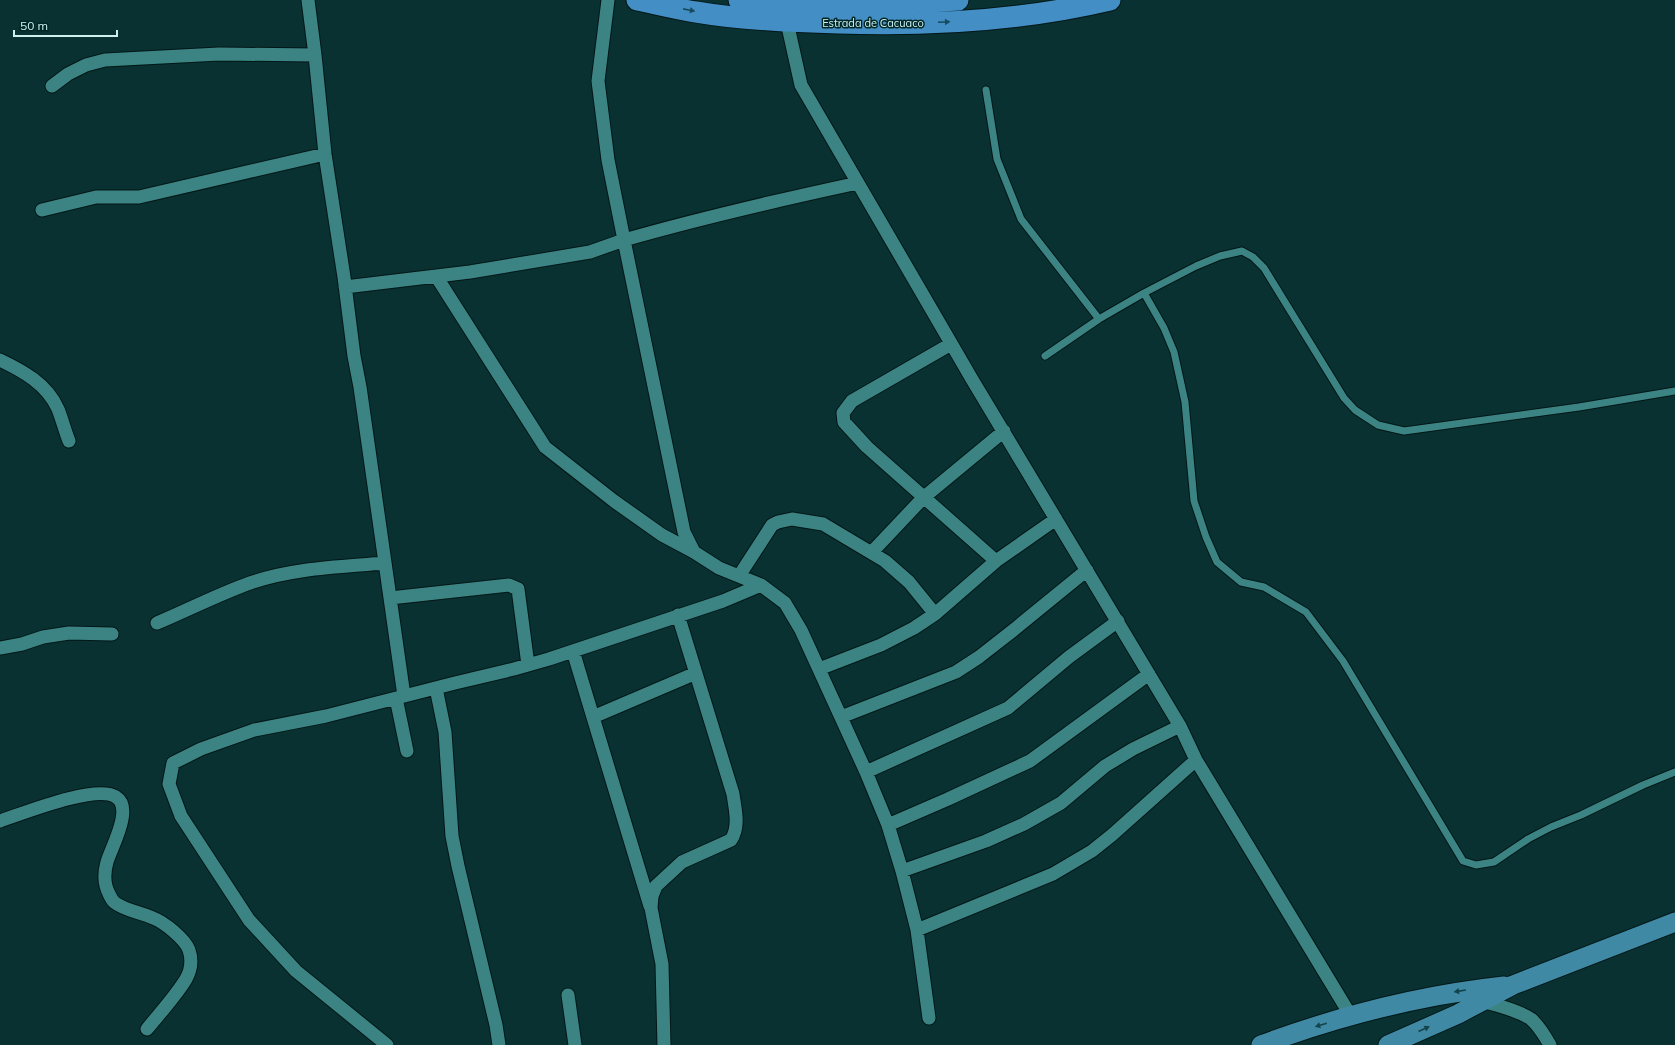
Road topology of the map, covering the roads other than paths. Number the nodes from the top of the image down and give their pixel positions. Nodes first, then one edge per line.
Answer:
1 (308, 0) edge
2 (608, 0) edge
3 (637, 0) edge
4 (739, 0) edge
5 (958, 0) edge
6 (1110, 0) edge
7 (787, 22) junction
8 (315, 55) junction
9 (52, 86) dead end
10 (986, 90) dead end
11 (325, 154) junction
12 (858, 183) junction
13 (42, 210) dead end
14 (624, 240) junction
15 (436, 276) junction
16 (345, 287) junction
17 (1144, 293) junction
18 (1098, 319) junction
19 (951, 344) junction
20 (1045, 356) dead end
21 (0, 360) edge
22 (1675, 391) edge
23 (1004, 431) junction
24 (69, 441) dead end
25 (923, 498) junction
26 (1056, 519) junction
27 (694, 552) junction
28 (872, 552) junction
29 (996, 561) junction
30 (384, 563) junction
31 (1087, 570) junction
32 (739, 576) junction
33 (762, 586) junction
34 (390, 598) junction
35 (935, 614) junction
36 (678, 615) junction
37 (1118, 622) junction
38 (157, 623) dead end
39 (112, 634) dead end
40 (0, 648) edge
41 (573, 651) junction
42 (528, 665) junction
43 (819, 669) junction
44 (696, 673) junction
45 (1149, 674) junction
46 (436, 688) junction
47 (400, 697) junction
48 (593, 717) junction
49 (841, 717) junction
50 (1180, 726) junction
51 (407, 751) dead end
52 (1196, 760) junction
53 (866, 772) junction
54 (1675, 772) edge
55 (0, 821) edge
56 (888, 825) junction
57 (902, 871) junction
58 (650, 908) junction
59 (1675, 922) edge
60 (916, 930) junction
61 (1513, 985) junction
62 (568, 995) dead end
63 (1483, 1001) junction
64 (1351, 1016) junction
65 (929, 1018) dead end
66 (147, 1029) dead end
67 (387, 1045) edge
68 (499, 1045) edge
69 (575, 1045) edge
70 (664, 1045) edge
71 (1263, 1045) edge
72 (1388, 1045) edge
73 (1550, 1045) edge

1 - 8 street
2 - 14 street
3 -> 7 main road, Estrada de Cacuaco
4 - 5 main road, Estrada de Cacuaco
7 -> 6 main road, Estrada de Cacuaco
7 - 12 street
8 - 9 street
8 - 11 street
10 - 18 lane
11 - 13 street
11 - 16 street
12 - 14 street
12 - 19 street
14 - 15 street
14 - 27 street
15 - 16 street
15 - 27 street
16 - 30 street
17 - 18 lane
17 - 22 lane
17 - 54 lane
18 - 20 lane
19 - 23 street
19 - 25 street
21 - 24 street
23 - 25 street
23 - 26 street
25 - 28 street
25 - 29 street
26 - 29 street
26 - 31 street
27 - 32 street
28 - 32 street
28 - 35 street
29 - 35 street
30 - 34 street
30 - 38 street
31 - 37 street
31 - 49 street
32 - 33 street
33 - 36 street
33 - 43 street
34 - 42 street
34 - 47 street
35 - 43 street
36 - 41 street
36 - 44 street
37 - 45 street
37 - 53 street
39 - 40 street
41 - 42 street
41 - 48 street
42 - 46 street
43 - 49 street
44 - 48 street
44 - 58 street
45 - 50 street
45 - 56 street
46 - 47 street
46 - 68 street
47 - 51 street
47 - 67 street
48 - 58 street
49 - 53 street
50 - 52 street
50 - 57 street
52 - 60 street
52 - 64 street
53 - 56 street
55 - 66 street
56 - 57 street
57 - 60 street
58 - 70 street
59 - 61 street
60 - 65 street
61 - 63 street
61 -> 64 street
62 - 69 street
72 -> 63 street
63 - 73 street
64 -> 71 street

